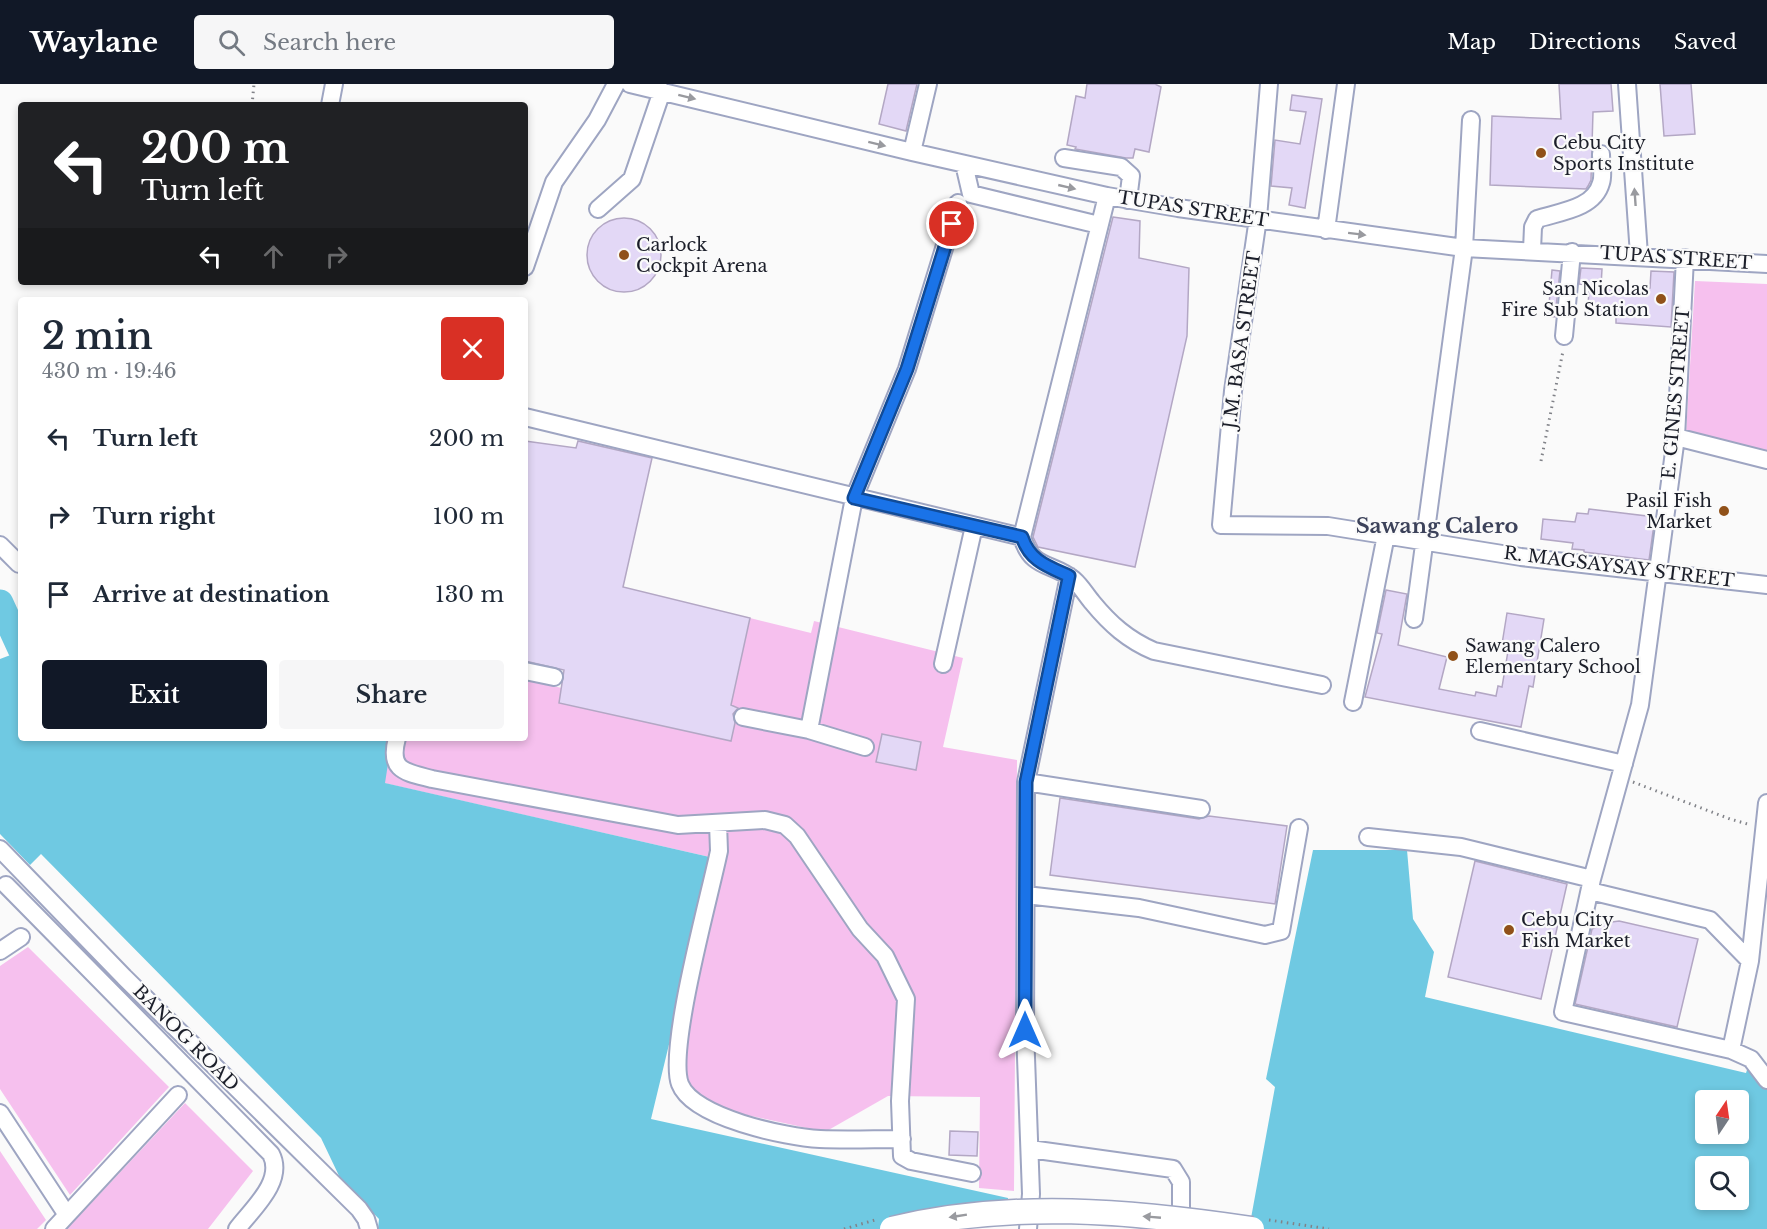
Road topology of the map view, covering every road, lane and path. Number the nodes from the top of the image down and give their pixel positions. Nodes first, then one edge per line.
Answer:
1 (254, 84) edge
2 (334, 84) edge
3 (616, 84) edge
4 (630, 84) edge
5 (928, 84) edge
6 (1269, 84) edge
7 (1346, 84) edge
8 (1627, 84) edge
9 (662, 91) junction
10 (252, 102) edge
11 (331, 102) edge
12 (1471, 120) dead end
13 (912, 152) junction
14 (1601, 154) dead end
15 (1064, 158) dead end
16 (964, 164) junction
17 (1107, 196) junction
18 (1128, 200) junction
19 (958, 203) dead end
20 (598, 209) dead end
21 (1258, 219) junction
22 (1099, 225) junction
23 (1326, 230) junction
24 (1464, 248) junction
25 (1532, 250) junction
26 (1572, 252) junction
27 (1639, 255) junction
28 (528, 258) edge
29 (1685, 258) junction
30 (1767, 264) edge
31 (1564, 336) joint
32 (528, 418) edge
33 (1676, 436) junction
34 (1767, 460) edge
35 (1541, 461) dead end
36 (854, 498) junction
37 (1221, 525) joint
38 (974, 526) junction
39 (1386, 535) junction
40 (1022, 537) junction
41 (1426, 542) junction
42 (0, 545) edge
43 (18, 563) edge
44 (1657, 571) junction
45 (1069, 576) junction
46 (1767, 585) edge
47 (1414, 619) dead end
48 (943, 664) dead end
49 (528, 672) edge
50 (554, 677) dead end
51 (1322, 685) dead end
52 (1353, 702) dead end
53 (743, 717) dead end
54 (809, 730) junction
55 (1480, 731) dead end
56 (396, 741) edge
57 (865, 747) dead end
58 (1621, 771) junction
59 (1026, 782) junction
60 (1767, 803) edge
61 (1201, 809) dead end
62 (718, 823) junction
63 (1299, 828) dead end
64 (1765, 828) junction
65 (1368, 837) dead end
66 (0, 849) edge
67 (6, 885) dead end
68 (1591, 885) junction
69 (1763, 889) edge
70 (1026, 896) junction
71 (21, 937) dead end
72 (0, 951) edge
73 (1750, 961) junction
74 (1731, 1050) junction
75 (1767, 1080) edge
76 (178, 1095) dead end
77 (0, 1113) edge
78 (902, 1139) junction
79 (1030, 1149) junction
80 (972, 1173) dead end
81 (67, 1215) junction
82 (54, 1229) edge
83 (237, 1229) edge
84 (369, 1229) edge
85 (892, 1229) edge
86 (1028, 1229) edge
87 (1181, 1229) edge
88 (1252, 1229) edge

1 - 10 path
2 - 11 street
3 - 28 street
4 - 9 street, TUPAS STREET
5 - 13 street
6 - 21 street, J.M. BASA STREET
7 - 23 street
27 -> 8 street
9 -> 13 street, TUPAS STREET
9 - 20 street
12 - 24 street
13 - 16 street, TUPAS STREET
14 - 25 street
15 - 18 street
16 -> 17 street, TUPAS STREET
16 - 22 street
17 - 18 street, TUPAS STREET
17 - 22 street
18 - 21 street, TUPAS STREET
19 - 36 street
21 - 23 street, TUPAS STREET
21 - 37 street, J.M. BASA STREET
22 - 40 street
23 -> 24 street, TUPAS STREET
24 - 25 street, TUPAS STREET
24 - 41 street
25 - 26 street, TUPAS STREET
26 - 27 street, TUPAS STREET
26 - 31 street
27 - 29 street, TUPAS STREET
29 - 30 street, TUPAS STREET
29 - 33 street, E. GINES STREET
31 - 35 path
32 - 36 street
33 - 34 street
33 - 44 street, E. GINES STREET
36 - 38 street
36 - 54 street
37 - 39 street, R. MAGSAYSAY STREET
38 - 40 street
38 - 48 street
39 - 41 street, R. MAGSAYSAY STREET
39 - 52 street
40 - 45 street
41 - 44 street, R. MAGSAYSAY STREET
41 - 47 street
42 - 43 street
44 - 46 street, R. MAGSAYSAY STREET
44 - 58 street, E. GINES STREET
45 - 51 street
45 - 59 street
49 - 50 street
53 - 54 street
54 - 57 street
55 - 58 street
56 - 62 street
58 - 64 path
58 - 68 street, E. GINES STREET
59 - 61 street
59 - 70 street
60 - 64 street
62 - 78 street
62 - 78 street
63 - 70 street
64 - 69 street
65 - 68 street
66 - 84 street, BANOG ROAD
67 - 83 street
68 - 73 street
68 - 74 street, E. GINES STREET
69 - 73 street
70 - 79 street
71 - 72 street
73 - 74 street
74 - 75 street
76 - 81 street
77 - 81 street
78 - 80 street
79 - 86 street
79 - 87 street
81 - 82 street
88 -> 85 highway, bridge

